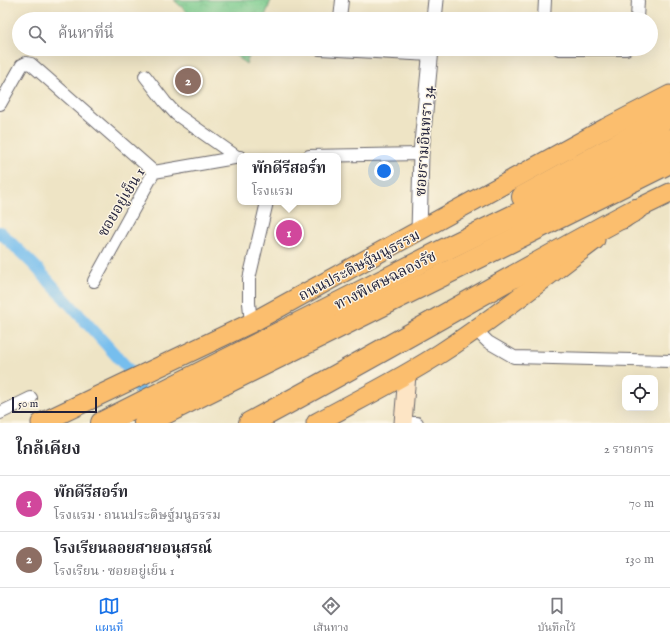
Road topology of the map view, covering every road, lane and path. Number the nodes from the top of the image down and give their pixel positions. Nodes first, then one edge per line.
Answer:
1 (342, 0) edge
2 (436, 0) edge
3 (545, 0) edge
4 (638, 0) edge
5 (341, 12) edge
6 (435, 12) edge
7 (544, 12) edge
8 (637, 12) edge
9 (431, 56) edge
10 (145, 76) dead end
11 (670, 96) edge
12 (0, 104) edge
13 (670, 116) edge
14 (670, 140) edge
15 (421, 154) junction
16 (341, 155) edge
17 (237, 156) edge
18 (237, 157) edge
19 (670, 162) edge
20 (154, 172) junction
21 (670, 193) edge
22 (266, 205) edge
23 (635, 210) junction
24 (419, 232) junction
25 (450, 247) junction
26 (94, 280) dead end
27 (251, 323) junction
28 (476, 330) junction
29 (670, 361) edge
30 (407, 375) junction
31 (31, 398) dead end
32 (0, 413) edge
33 (41, 423) edge
34 (102, 423) edge
35 (145, 423) edge
36 (250, 423) edge
37 (316, 423) edge
38 (403, 423) edge
39 (417, 423) edge

1 - 5 street
2 - 6 street
3 - 7 street
4 - 8 street
9 - 15 street, ซอยรามอินทรา 34
10 - 17 street
11 - 24 main road, ถนนประดิษฐ์มนูธรรม
12 - 20 street
13 - 25 highway
14 - 25 highway, ทางพิเศษฉลองรัช
15 - 16 street
15 - 24 street, ซอยรามอินทรา 34
18 - 20 street, ซอยอยู่เย็น 1
19 - 35 highway, ทางพิเศษฉลองรัช
20 - 26 street, ซอยอยู่เย็น 1
21 - 23 main road
22 - 27 street
23 - 28 main road
23 - 36 highway
24 - 27 main road, ถนนประดิษฐ์มนูธรรม
25 - 34 highway, ทางพิเศษฉลองรัช
27 - 33 main road, ถนนประดิษฐ์มนูธรรม
28 - 29 street
28 - 30 main road
30 - 37 main road
30 - 38 main road
31 - 32 street
38 - 39 street

